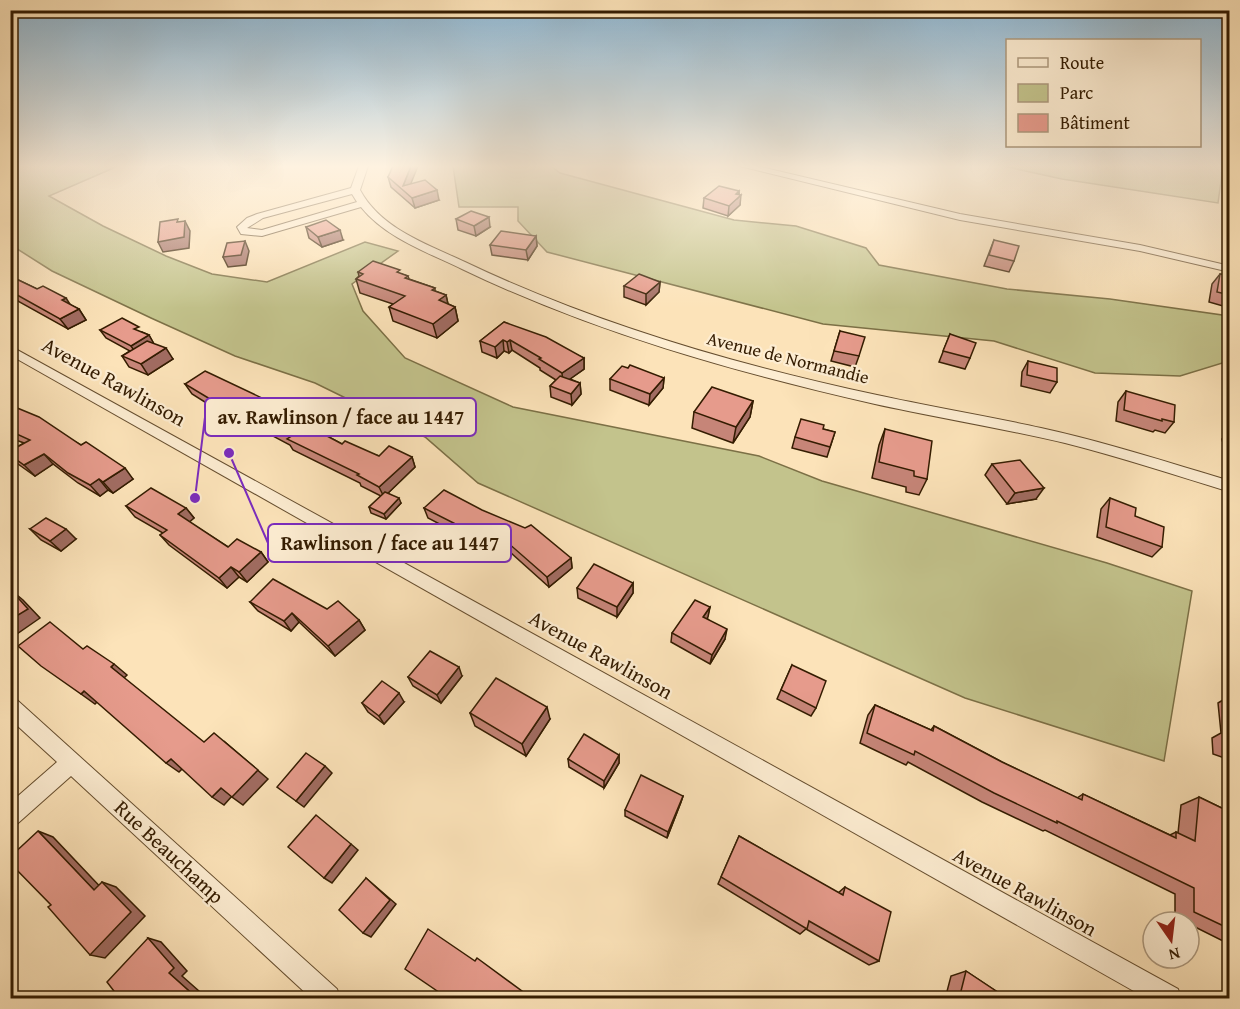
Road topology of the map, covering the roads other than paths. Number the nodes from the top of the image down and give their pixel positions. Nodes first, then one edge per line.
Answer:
1 (271, 213) edge
2 (330, 213) edge
3 (371, 213) edge
4 (943, 213) edge
5 (1230, 269) edge
6 (10, 350) edge
7 (1230, 487) edge
8 (10, 706) edge
9 (72, 762) junction
10 (10, 817) edge
11 (328, 999) edge
12 (1169, 999) edge

1 - 2 street
3 - 7 street, Avenue de Normandie
4 - 5 street
6 - 12 street, Avenue Rawlinson
8 - 9 street, Rue Beauchamp
9 - 10 street
9 - 11 street, Rue Beauchamp

